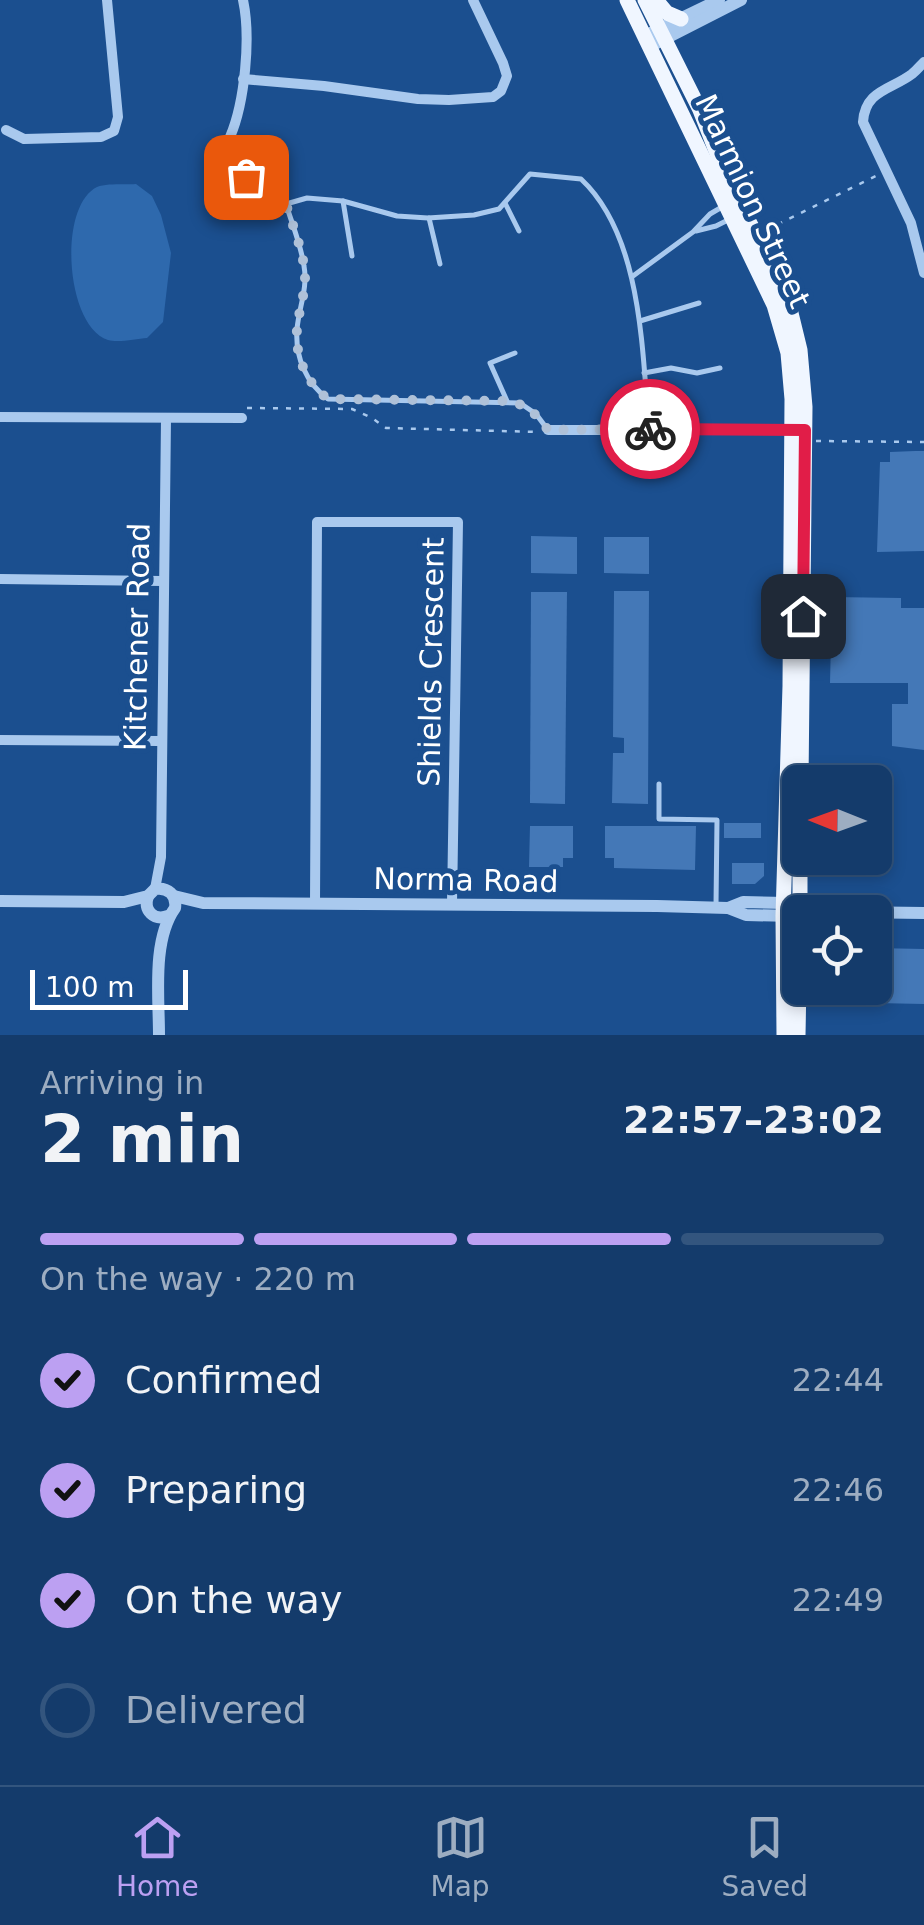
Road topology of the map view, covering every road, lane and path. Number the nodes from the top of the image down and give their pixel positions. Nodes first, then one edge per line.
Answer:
1 (106, 0) edge
2 (243, 0) edge
3 (472, 0) edge
4 (627, 0) edge
5 (645, 0) edge
6 (656, 0) edge
7 (719, 0) edge
8 (741, 0) edge
9 (681, 18) junction
10 (654, 38) junction
11 (924, 62) edge
12 (918, 74) edge
13 (243, 79) junction
14 (6, 130) dead end
15 (230, 137) joint
16 (886, 170) junction
17 (343, 202) junction
18 (504, 202) junction
19 (286, 204) junction
20 (735, 208) junction
21 (428, 218) junction
22 (924, 218) edge
23 (912, 223) junction
24 (519, 231) dead end
25 (693, 232) junction
26 (760, 233) dead end
27 (352, 256) dead end
28 (440, 264) dead end
29 (924, 274) edge
30 (632, 276) junction
31 (699, 303) dead end
32 (639, 321) junction
33 (515, 353) dead end
34 (720, 368) dead end
35 (644, 373) junction
36 (507, 401) junction
37 (243, 413) joint
38 (0, 417) edge
39 (166, 419) junction
40 (650, 429) junction
41 (548, 430) junction
42 (803, 434) junction
43 (924, 442) edge
44 (0, 579) edge
45 (162, 580) junction
46 (0, 740) edge
47 (161, 741) junction
48 (801, 765) edge
49 (658, 784) dead end
50 (161, 857) junction
51 (172, 894) junction
52 (793, 895) edge
53 (0, 901) edge
54 (151, 903) junction
55 (203, 903) junction
56 (314, 904) junction
57 (452, 904) junction
58 (722, 908) junction
59 (782, 911) edge
60 (892, 913) edge
61 (924, 913) edge
62 (170, 914) junction
63 (160, 944) junction
64 (786, 1005) edge
65 (799, 1005) edge
66 (159, 1035) edge
67 (784, 1035) edge
68 (798, 1035) edge

1 - 14 street
2 - 13 street
3 - 13 street
4 - 10 main road, Marmion Street
5 - 10 main road, Marmion Street
6 - 9 main road
7 - 9 street
8 - 10 street
9 - 10 street
10 - 20 main road, Marmion Street
11 - 12 street
12 - 16 street
13 - 15 street
15 - 19 lane
16 - 23 street
16 - 26 path
17 - 19 lane
17 - 21 lane
17 - 27 lane
18 - 21 lane
18 - 24 lane
18 - 30 lane
19 - 36 lane
20 - 25 lane
20 - 25 lane
20 - 42 main road, Marmion Street
21 - 28 lane
22 - 23 street
23 - 29 street
25 - 30 lane
30 - 32 lane
31 - 32 lane
32 - 35 lane
33 - 36 lane
34 - 35 lane
35 - 40 lane
36 - 41 lane
37 - 39 street
37 - 41 path
38 - 39 street
39 - 45 street, Kitchener Road
40 - 41 street
40 - 42 street
42 - 43 path
42 - 48 main road, Marmion Street
42 - 52 main road, Marmion Street
44 - 45 street
45 - 47 street, Kitchener Road
46 - 47 street
47 - 50 street, Kitchener Road
49 - 58 lane
50 - 51 street, Kitchener Road
50 - 54 street, Kitchener Road
51 - 54 street, Norma Road
51 - 55 street, Norma Road
51 - 62 street, Kitchener Road
53 - 54 street
54 - 62 street
54 - 63 street, Kitchener Road
55 - 56 street, Norma Road
55 - 62 street, Norma Road
56 - 57 street, Norma Road
56 - 57 street, Shields Crescent
57 - 58 street, Norma Road
58 - 59 street, Norma Road
60 - 61 street, Norma Road
62 - 63 street, Kitchener Road
63 - 66 street, Kitchener Road
64 - 67 main road, Marmion Street
65 - 68 main road

